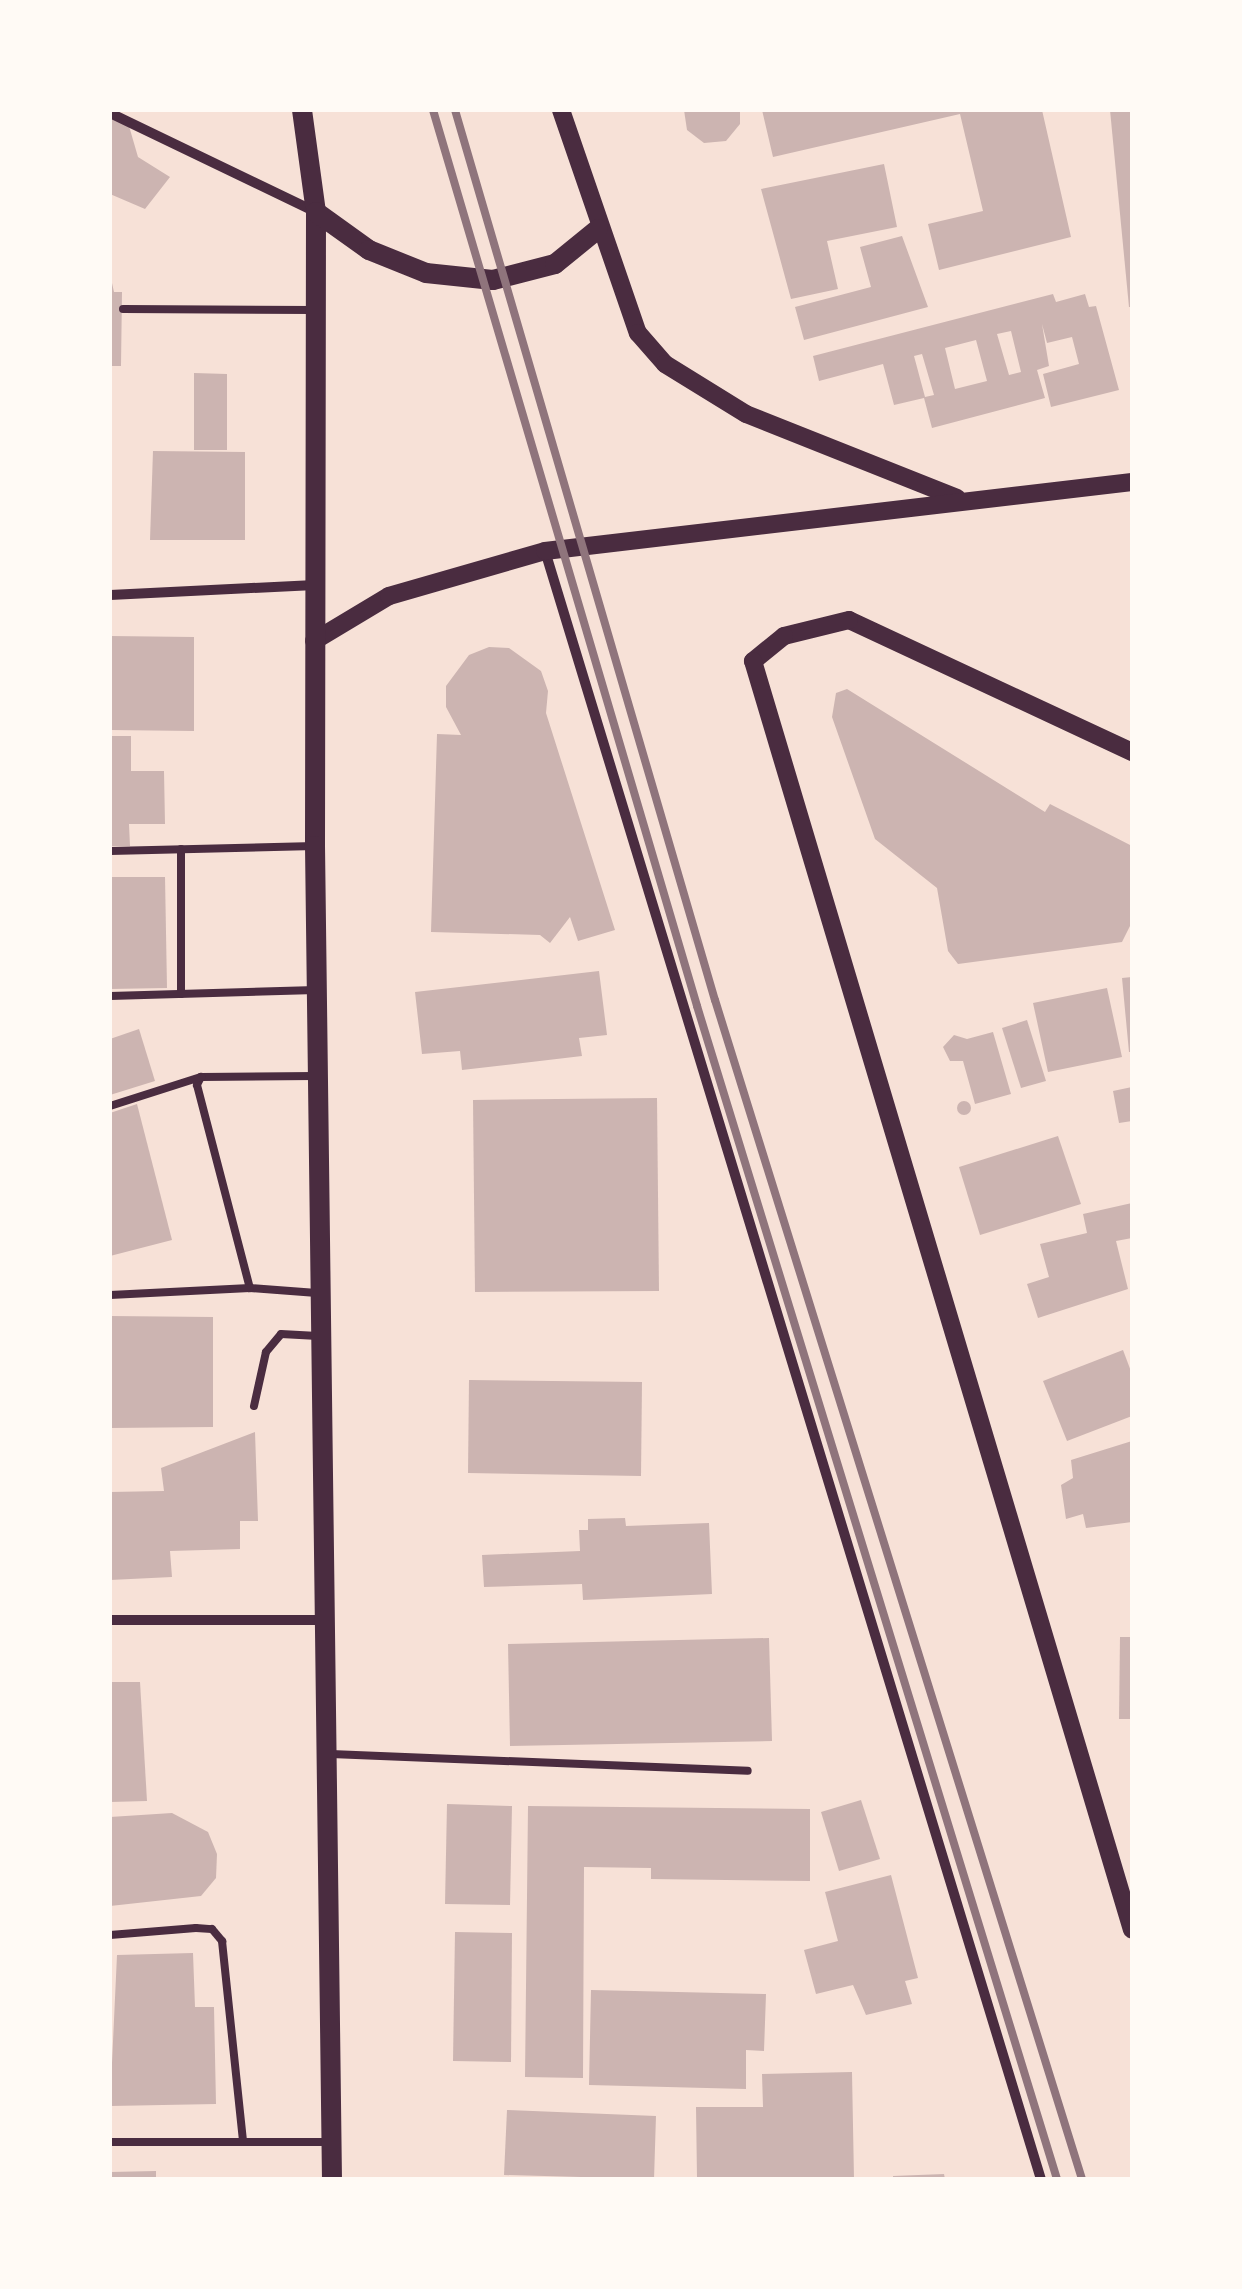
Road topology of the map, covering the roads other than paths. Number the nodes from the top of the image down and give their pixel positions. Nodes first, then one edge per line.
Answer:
1 (302, 110) edge
2 (561, 110) edge
3 (110, 113) edge
4 (316, 212) junction
5 (598, 229) junction
6 (122, 309) dead end
7 (316, 310) junction
8 (1132, 482) edge
9 (963, 500) junction
10 (545, 551) junction
11 (316, 585) junction
12 (110, 595) edge
13 (314, 642) junction
14 (1132, 752) edge
15 (314, 846) junction
16 (181, 850) junction
17 (110, 851) edge
18 (316, 990) junction
19 (181, 994) junction
20 (110, 996) edge
21 (317, 1076) junction
22 (201, 1077) junction
23 (110, 1106) edge
24 (250, 1288) junction
25 (322, 1293) junction
26 (110, 1296) edge
27 (322, 1336) junction
28 (254, 1406) dead end
29 (110, 1620) edge
30 (326, 1620) junction
31 (326, 1754) junction
32 (748, 1772) dead end
33 (1132, 1930) edge
34 (110, 1934) edge
35 (243, 2141) junction
36 (110, 2142) edge
37 (332, 2142) junction
38 (332, 2179) edge
39 (1041, 2179) edge

1 - 4 main road
2 - 5 street
3 - 4 street
4 - 5 main road
4 - 7 main road
5 - 9 street
6 - 7 lane
7 - 11 main road
8 - 9 street
9 - 10 street
10 - 13 street
10 - 39 street
11 - 12 street
11 - 13 main road
13 - 15 main road
14 - 33 street
15 - 16 lane
15 - 18 main road
16 - 17 lane
16 - 19 lane
18 - 19 lane
18 - 21 main road
19 - 20 lane
21 - 22 lane
21 - 25 main road
22 - 23 lane
22 - 24 lane
24 - 25 lane
24 - 26 lane
25 - 27 main road
27 - 28 lane
27 - 30 main road
29 - 30 street
30 - 31 main road
31 - 32 lane
31 - 37 main road
34 - 35 lane
35 - 36 lane
35 - 37 lane
37 - 38 main road

